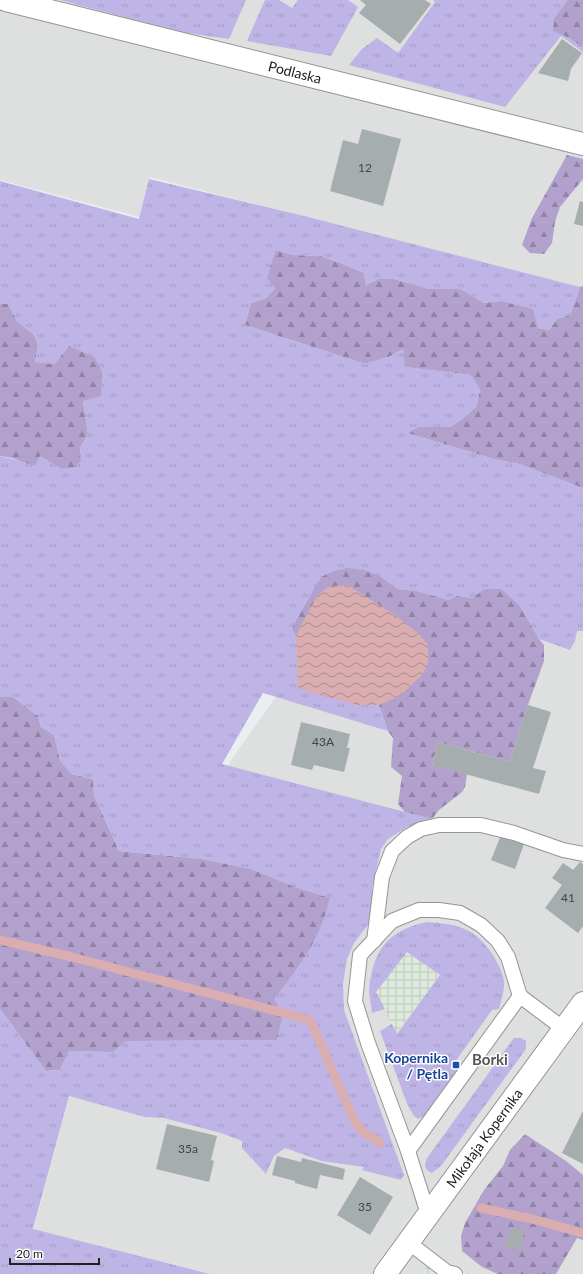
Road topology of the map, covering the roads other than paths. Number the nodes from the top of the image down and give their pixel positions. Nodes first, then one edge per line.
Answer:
1 (6, 0) edge
2 (583, 144) edge
3 (583, 854) edge
4 (374, 941) junction
5 (520, 996) junction
6 (583, 1003) edge
7 (564, 1029) junction
8 (408, 1151) junction
9 (428, 1214) junction
10 (408, 1242) junction
11 (385, 1274) edge
12 (455, 1274) edge

1 - 2 street, Podlaska
3 - 4 lane
4 - 5 lane
4 - 8 lane
5 - 7 lane
5 - 8 lane
6 - 7 street, Mikołaja Kopernika
7 - 9 street, Mikołaja Kopernika
8 - 9 lane
9 - 10 street, Mikołaja Kopernika
10 - 11 street, Mikołaja Kopernika
10 - 12 lane

